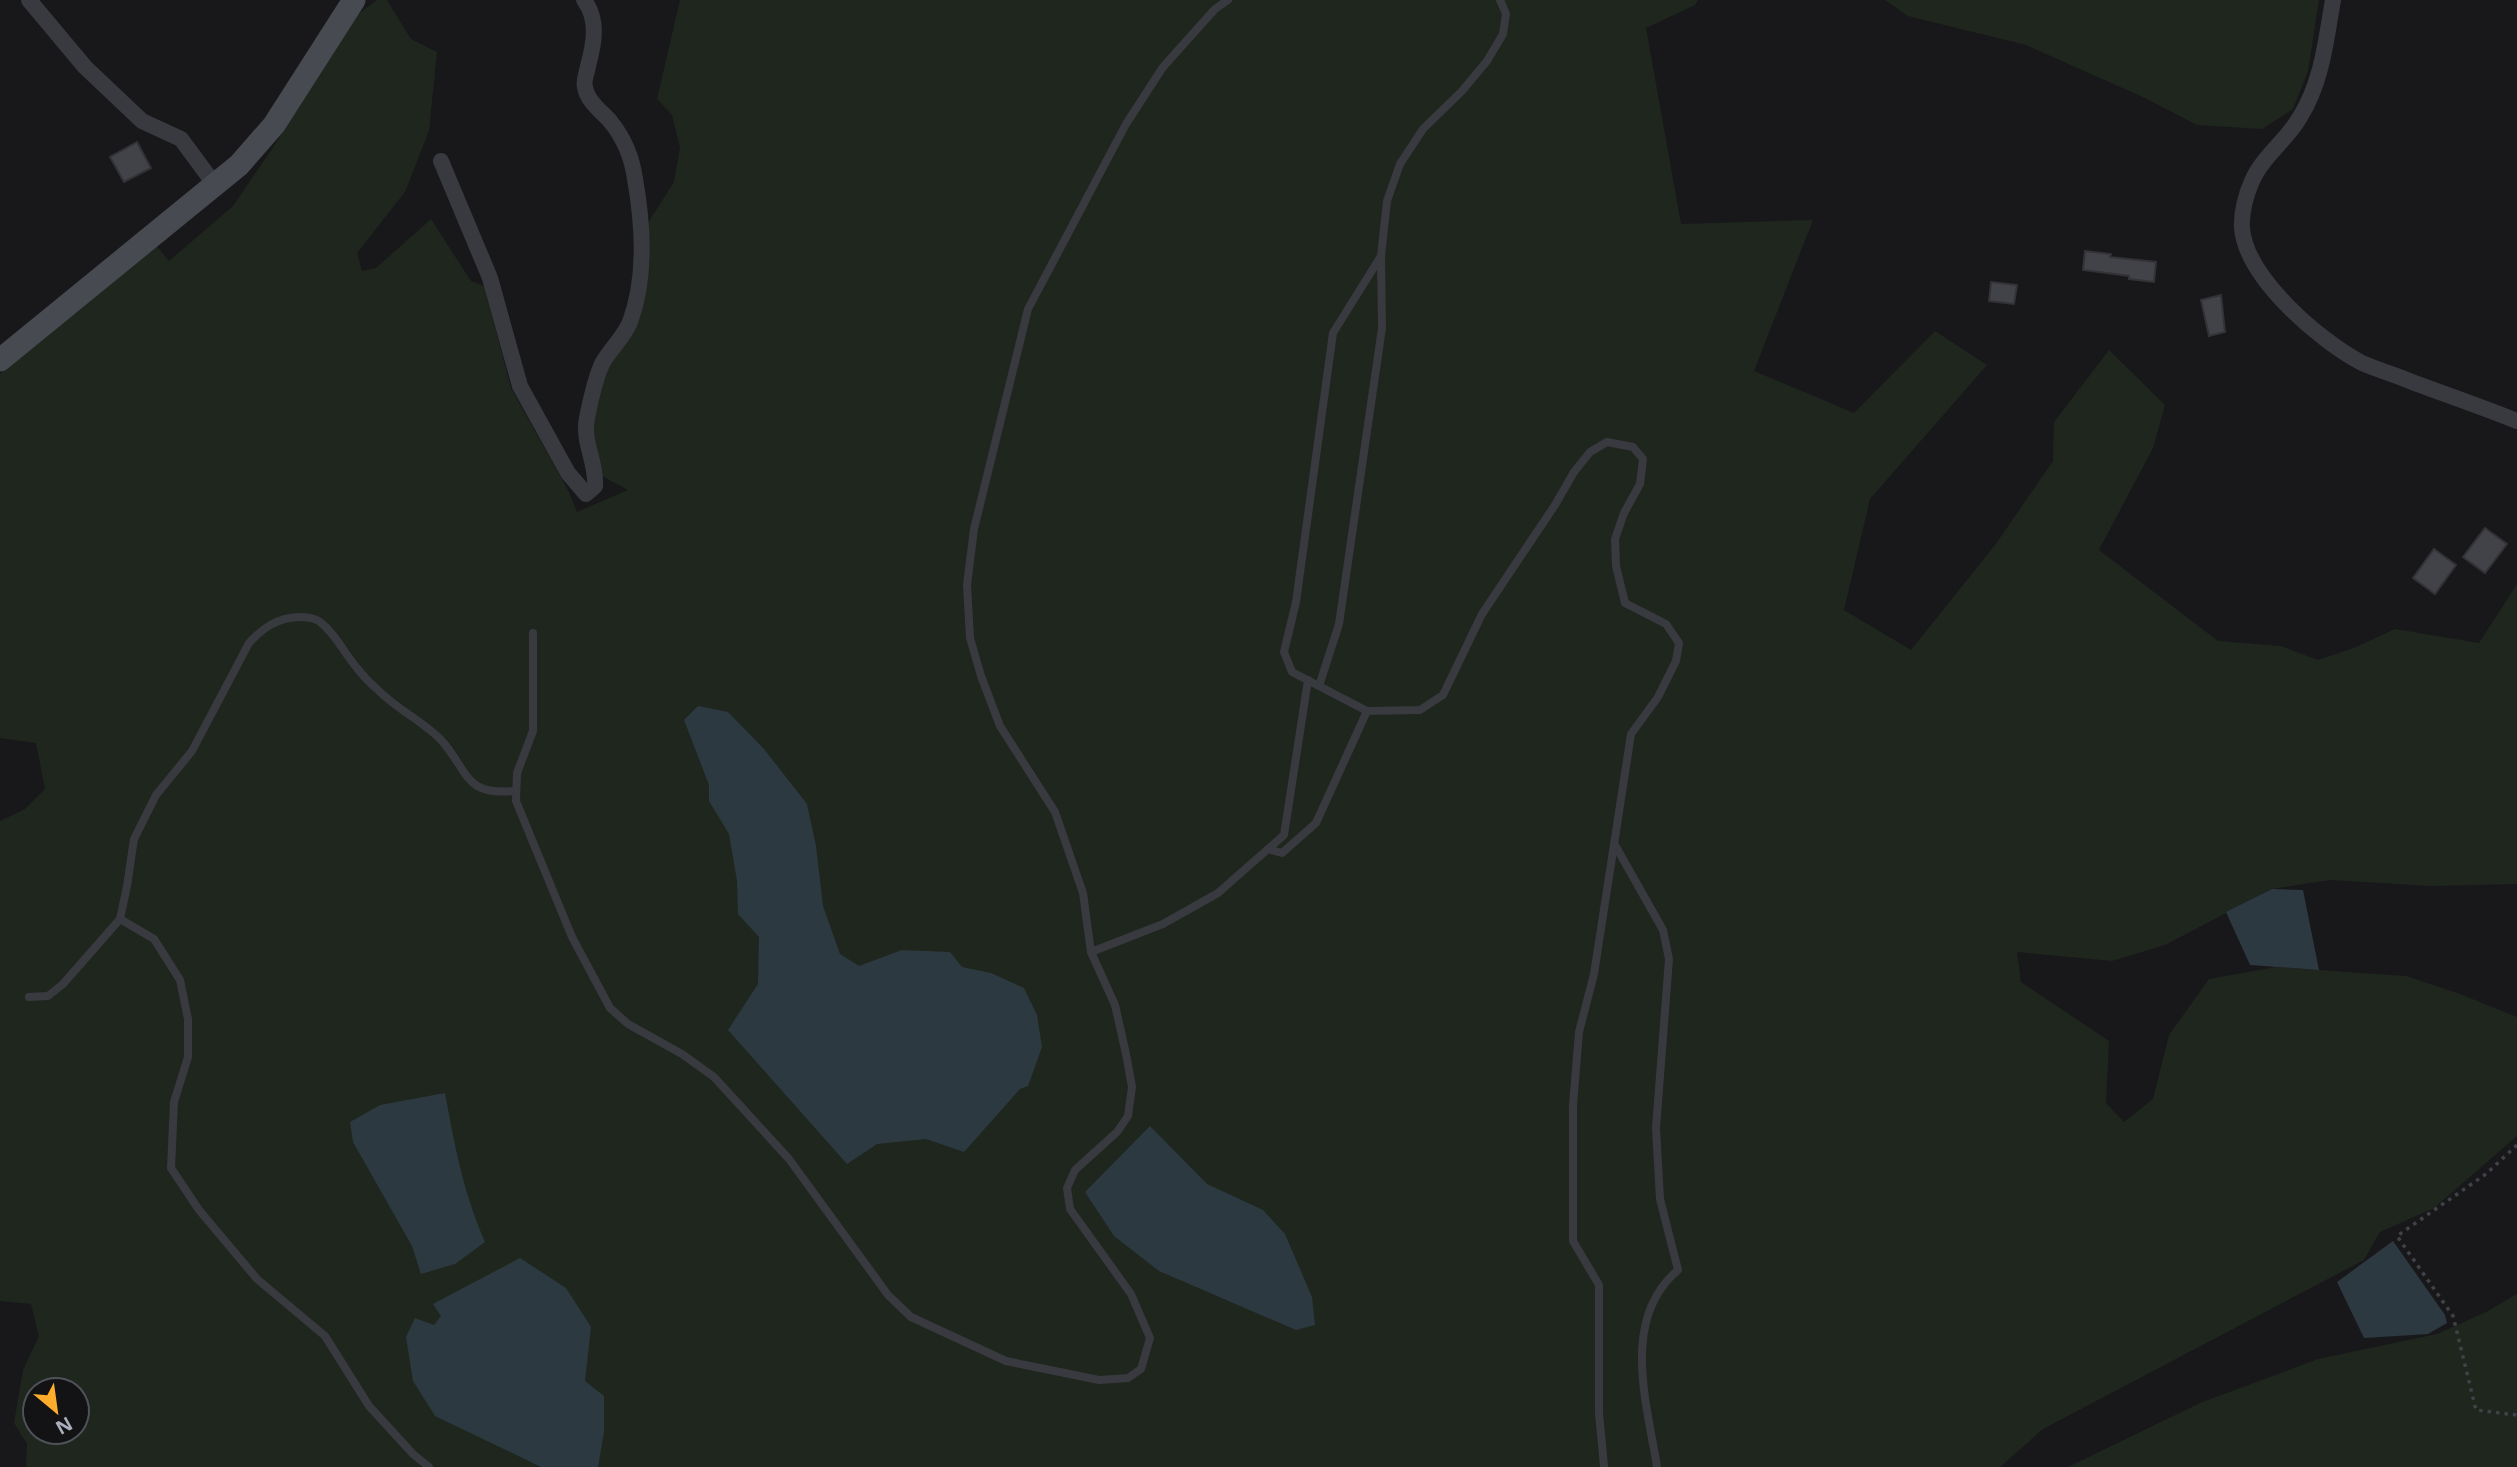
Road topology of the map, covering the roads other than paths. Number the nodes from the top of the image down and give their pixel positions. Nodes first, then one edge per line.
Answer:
1 (29, 0) edge
2 (354, 0) edge
3 (584, 0) edge
4 (1228, 0) edge
5 (1500, 0) edge
6 (2333, 0) edge
7 (441, 162) dead end
8 (215, 185) junction
9 (1381, 256) junction
10 (0, 360) edge
11 (2517, 421) edge
12 (534, 633) dead end
13 (1307, 680) junction
14 (1319, 686) junction
15 (1367, 711) junction
16 (515, 791) junction
17 (1615, 845) junction
18 (1268, 849) junction
19 (120, 919) junction
20 (1091, 952) junction
21 (29, 997) dead end
22 (1604, 1466) edge
23 (429, 1467) edge
24 (1657, 1467) edge

1 - 8 street
2 - 8 street
3 - 7 street
4 - 20 lane
5 - 9 lane
6 - 11 street
8 - 10 street
9 - 13 lane
9 - 14 lane
12 - 16 lane
13 - 14 lane
13 - 18 lane
14 - 15 lane
15 - 17 lane
15 - 18 lane
16 - 19 lane
16 - 20 lane
17 - 22 lane
17 - 24 lane
18 - 20 lane
19 - 21 lane
19 - 23 lane

